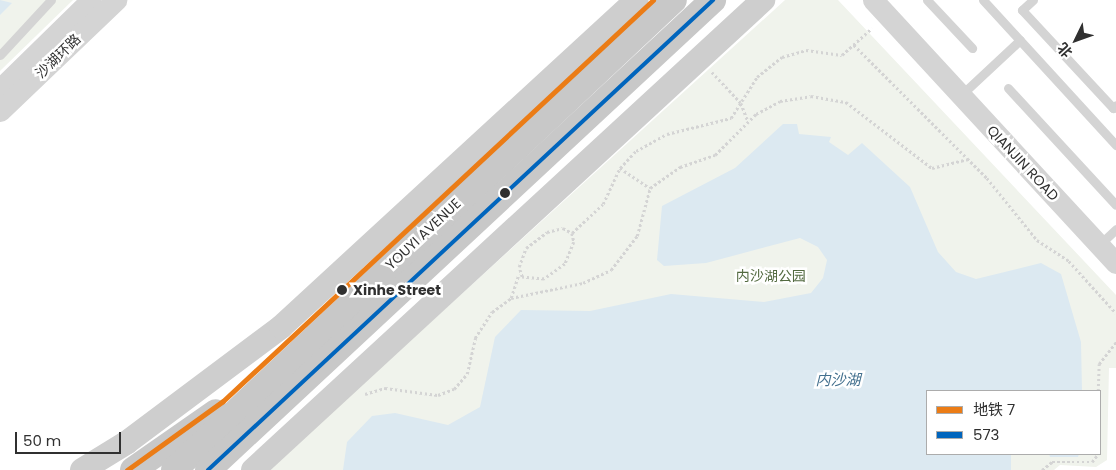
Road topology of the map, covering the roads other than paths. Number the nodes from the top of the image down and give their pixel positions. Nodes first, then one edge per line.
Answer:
1 (52, 0) edge
2 (91, 0) edge
3 (116, 0) edge
4 (636, 0) edge
5 (674, 0) edge
6 (713, 0) edge
7 (763, 0) edge
8 (859, 0) edge
9 (873, 0) edge
10 (927, 0) edge
11 (982, 0) edge
12 (1033, 0) edge
13 (1020, 40) junction
14 (972, 48) dead end
15 (0, 55) edge
16 (929, 63) junction
17 (1008, 88) dead end
18 (0, 89) edge
19 (960, 96) junction
20 (1116, 105) edge
21 (0, 111) edge
22 (1116, 145) edge
23 (1116, 205) edge
24 (1116, 229) edge
25 (1110, 253) edge
26 (262, 386) junction
27 (82, 470) edge
28 (133, 470) edge
29 (174, 470) edge
30 (208, 470) edge
31 (253, 470) edge

1 - 15 lane
2 - 18 street, 沙湖环路
3 - 21 street, 沙湖环路
4 - 27 main road
5 - 26 main road, YOUYI AVENUE
6 - 30 main road, YOUYI AVENUE
7 - 31 main road
8 - 16 street, QIANJIN ROAD
9 - 16 street, QIANJIN ROAD
10 - 14 lane
11 - 13 lane
12 - 20 lane
13 - 19 lane
13 - 22 lane
16 - 19 street, QIANJIN ROAD
17 - 23 lane
19 - 25 street, QIANJIN ROAD
24 - 25 lane
26 - 28 main road
26 - 29 main road, YOUYI AVENUE

